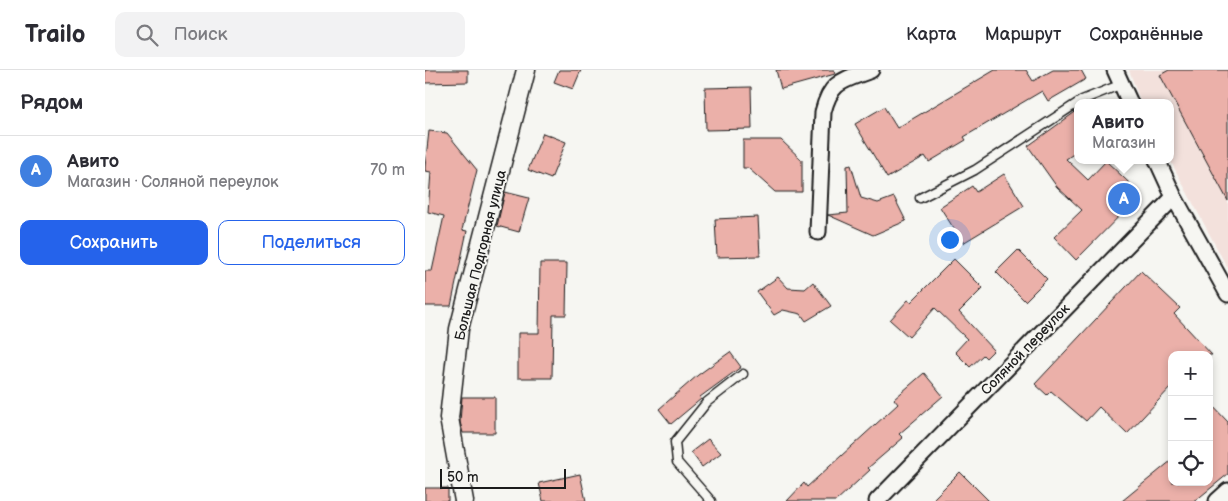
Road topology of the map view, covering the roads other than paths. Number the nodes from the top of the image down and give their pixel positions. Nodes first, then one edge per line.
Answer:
1 (526, 70) edge
2 (871, 70) edge
3 (1119, 77) edge
4 (1084, 99) edge
5 (1128, 99) edge
6 (1074, 105) edge
7 (1159, 164) edge
8 (920, 198) dead end
9 (1173, 198) junction
10 (818, 232) dead end
11 (1228, 294) edge
12 (743, 374) dead end
13 (1228, 491) edge
14 (464, 501) edge
15 (711, 501) edge
16 (877, 501) edge
17 (1217, 501) edge

1 - 14 street, Большая Подгорная улица
2 - 10 street
3 - 4 lane
3 - 5 street
6 - 8 lane
7 - 9 street
9 - 11 street
9 - 16 street, Соляной переулок
12 - 15 lane
13 - 17 street

